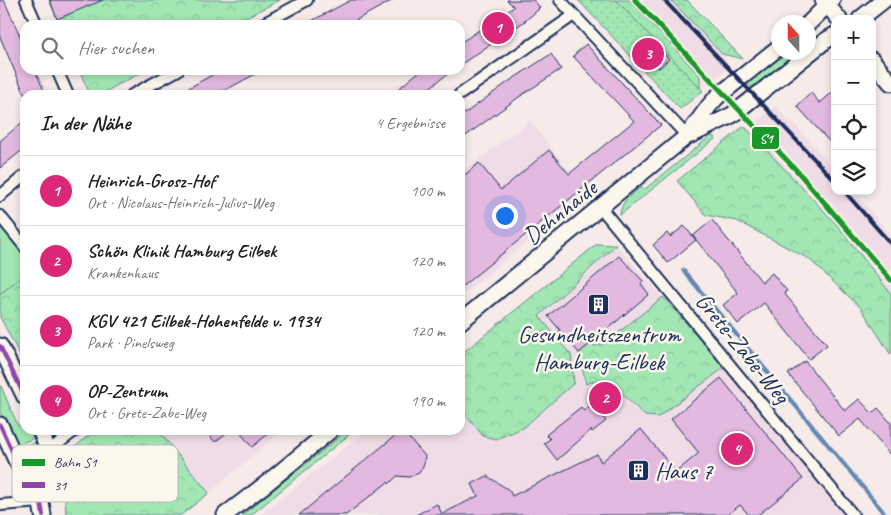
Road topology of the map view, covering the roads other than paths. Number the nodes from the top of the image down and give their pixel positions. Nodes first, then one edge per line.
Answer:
1 (26, 0) edge
2 (307, 0) edge
3 (560, 0) edge
4 (884, 0) edge
5 (828, 2) edge
6 (574, 15) junction
7 (816, 15) edge
8 (836, 15) edge
9 (865, 15) edge
10 (35, 20) edge
11 (270, 20) edge
12 (831, 37) edge
13 (771, 54) edge
14 (876, 65) edge
15 (58, 75) edge
16 (169, 75) edge
17 (891, 83) edge
18 (66, 90) edge
19 (141, 90) edge
20 (465, 91) edge
21 (687, 136) junction
22 (20, 179) edge
23 (0, 196) edge
24 (601, 208) junction
25 (0, 216) edge
26 (20, 241) edge
27 (465, 318) edge
28 (0, 346) edge
29 (20, 387) edge
30 (0, 424) edge
31 (69, 435) edge
32 (325, 435) edge
33 (56, 445) edge
34 (12, 451) edge
35 (41, 503) edge
36 (0, 505) edge
37 (225, 515) edge
38 (853, 515) edge

1 - 10 street
2 - 11 street
3 - 6 street
4 - 9 main road
5 - 7 main road
5 - 8 main road
6 - 20 street
6 - 21 street
12 - 21 main road, Dehnhaide
13 - 21 main road, Dehnhaide
14 - 17 main road
15 - 18 street
16 - 19 street
21 - 24 main road, Dehnhaide
22 - 23 street
24 - 27 main road, Dehnhaide
24 - 38 street, Grete-Zabe-Weg
25 - 26 street
28 - 29 main road
30 - 34 main road
31 - 33 street
32 - 37 main road
35 - 36 street

